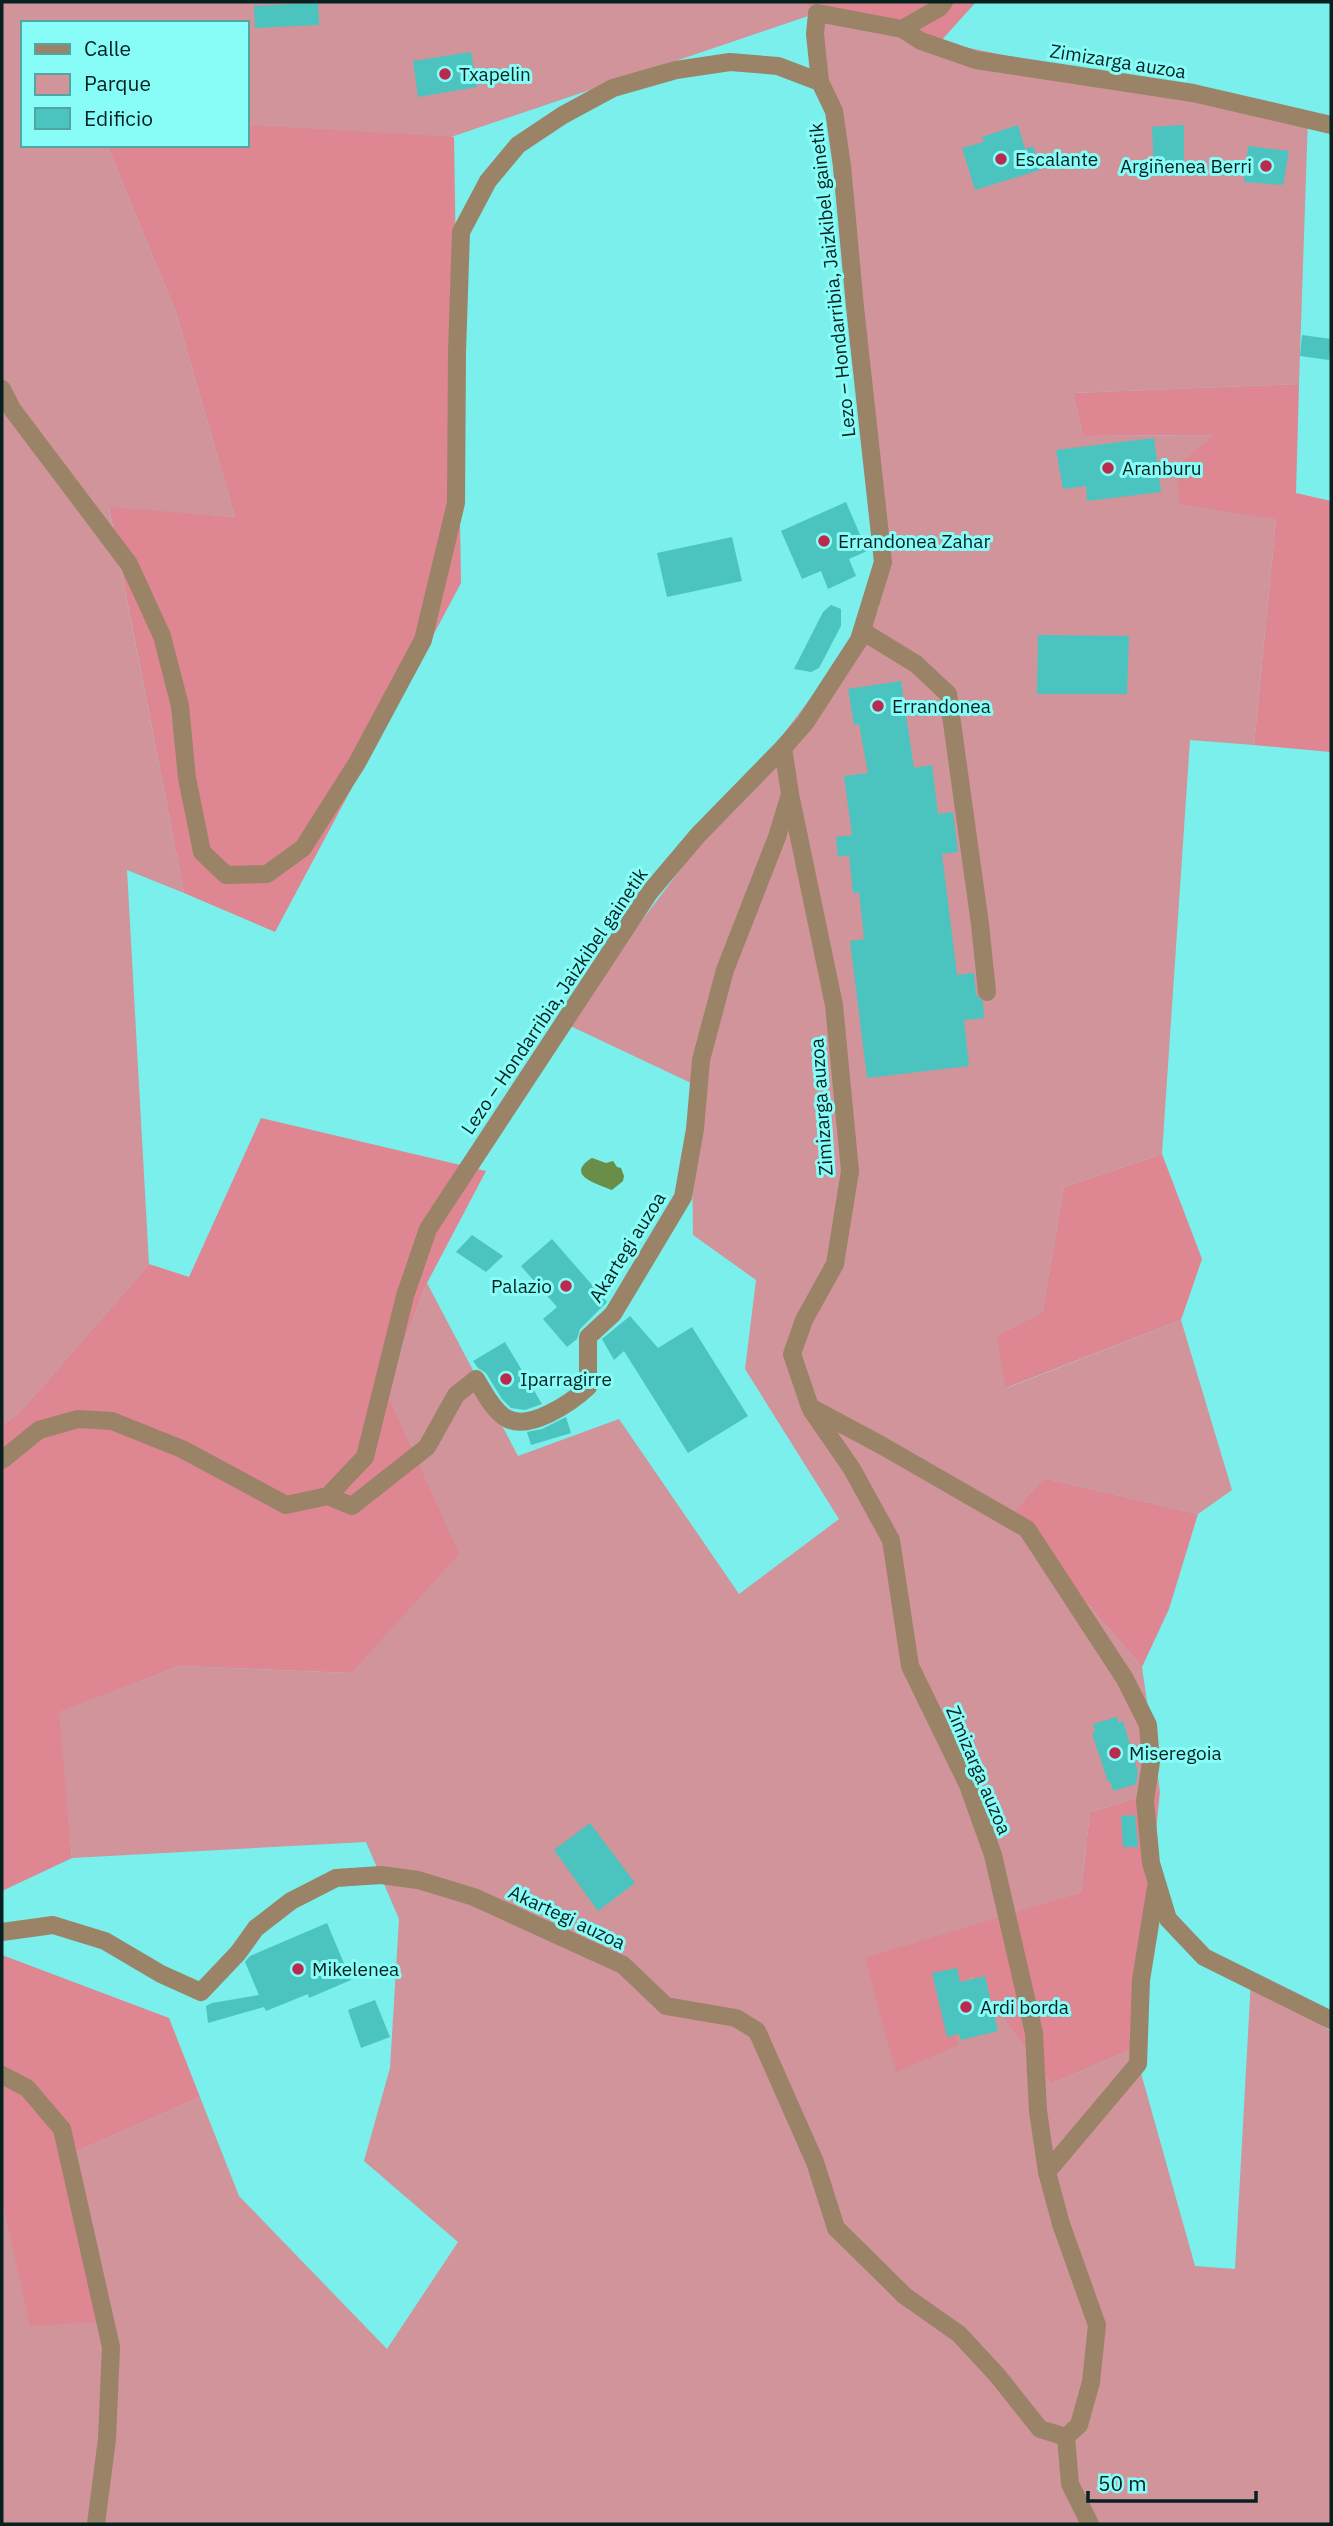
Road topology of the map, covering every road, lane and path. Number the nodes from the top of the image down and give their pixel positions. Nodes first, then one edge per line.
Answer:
1 (944, 2) edge
2 (813, 7) edge
3 (902, 29) junction
4 (820, 82) junction
5 (1331, 125) edge
6 (2, 389) edge
7 (862, 631) junction
8 (783, 748) junction
9 (790, 794) junction
10 (987, 992) dead end
11 (810, 1407) junction
12 (2, 1460) edge
13 (328, 1496) junction
14 (1157, 1884) junction
15 (2, 1933) edge
16 (1331, 2020) edge
17 (2, 2075) edge
18 (1047, 2172) junction
19 (1066, 2437) junction
20 (96, 2524) edge
21 (1090, 2524) edge

1 - 3 street
2 - 3 street, Zimizarga auzoa
2 - 4 street, Zimizarga auzoa
3 - 5 street, Zimizarga auzoa
4 - 6 street
4 - 7 street, Lezo – Hondarribia, Jaizkibel gainetik
7 - 8 street, Lezo – Hondarribia, Jaizkibel gainetik
7 - 10 street
8 - 9 street, Akartegi auzoa
8 - 13 street, Lezo – Hondarribia, Jaizkibel gainetik
9 - 11 street, Zimizarga auzoa
9 - 13 street, Akartegi auzoa
11 - 14 street
11 - 18 street, Zimizarga auzoa
12 - 13 street
14 - 16 street
14 - 18 street
15 - 19 street, Akartegi auzoa
17 - 20 street
18 - 19 street, Zimizarga auzoa
19 - 21 street

